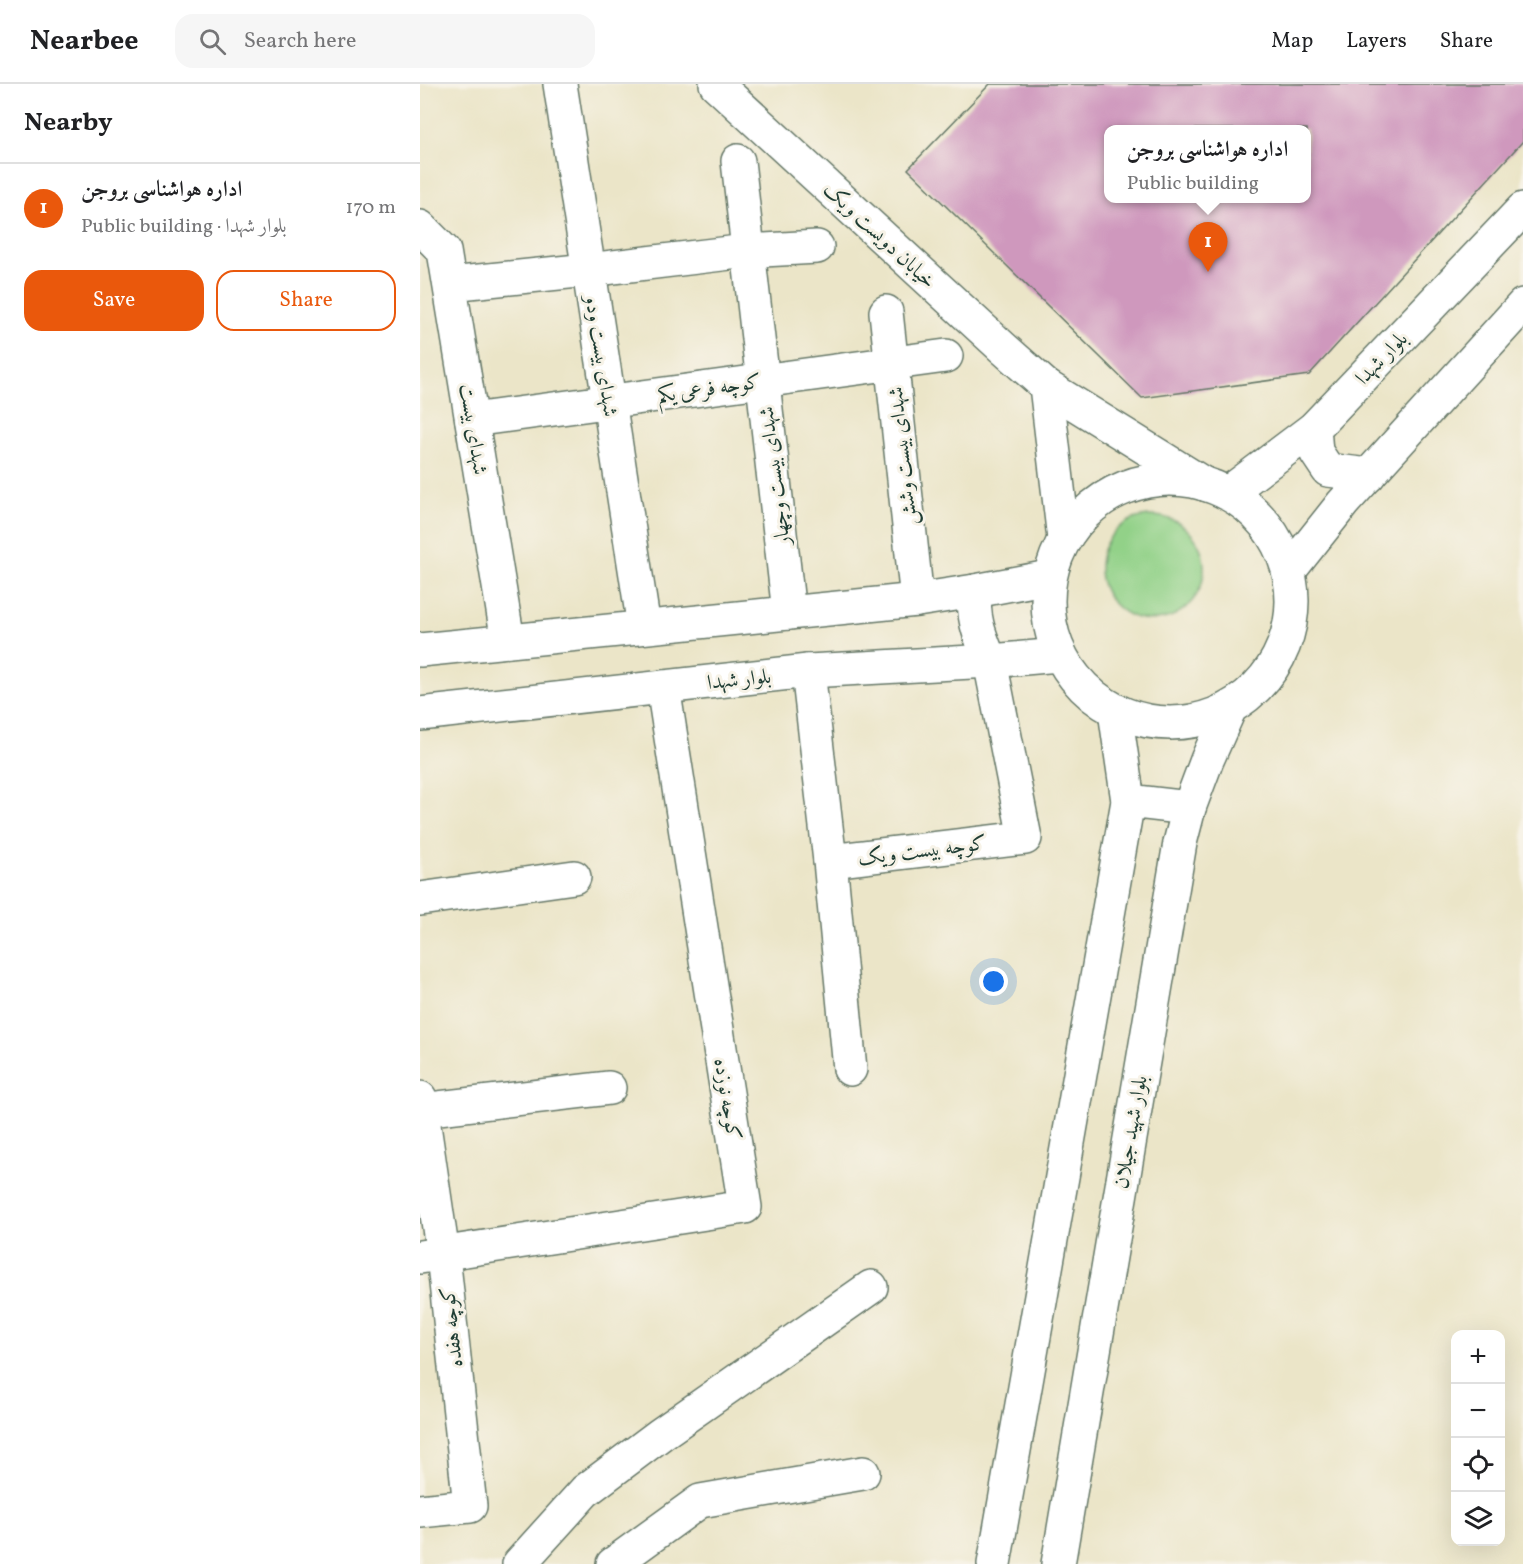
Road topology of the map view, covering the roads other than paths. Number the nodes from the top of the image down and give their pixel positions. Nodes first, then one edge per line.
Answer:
1 (560, 84) edge
2 (716, 84) edge
3 (738, 161) dead end
4 (1523, 209) edge
5 (420, 227) edge
6 (817, 247) dead end
7 (747, 250) junction
8 (588, 270) junction
9 (450, 284) junction
10 (1523, 305) edge
11 (886, 312) dead end
12 (946, 356) dead end
13 (892, 362) junction
14 (763, 380) junction
15 (1046, 386) junction
16 (609, 401) junction
17 (472, 420) junction
18 (1314, 428) junction
19 (1369, 475) junction
20 (1216, 488) junction
21 (1064, 539) junction
22 (1289, 571) junction
23 (1049, 577) junction
24 (975, 591) junction
25 (917, 600) junction
26 (789, 613) junction
27 (644, 627) junction
28 (508, 641) junction
29 (420, 650) edge
30 (1059, 655) junction
31 (990, 661) junction
32 (808, 671) junction
33 (663, 687) junction
34 (1230, 708) junction
35 (1115, 711) junction
36 (420, 714) edge
37 (1128, 801) junction
38 (1189, 808) junction
39 (830, 861) junction
40 (574, 877) dead end
41 (420, 899) edge
42 (850, 1069) dead end
43 (609, 1088) dead end
44 (421, 1104) edge
45 (431, 1256) edge
46 (871, 1287) dead end
47 (863, 1473) dead end
48 (420, 1510) edge
49 (519, 1564) edge
50 (614, 1564) edge
51 (994, 1564) edge
52 (1058, 1564) edge

1 - 8 street, شهدای بیست ودو
2 - 15 street, خیابان دویست ویک
3 - 7 street, شهدای بیست وچهار
4 - 18 street, بلوار شهدا
5 - 9 street, شهدای بیست
6 - 7 street
7 - 8 street
7 - 14 street, شهدای بیست وچهار
8 - 9 street
8 - 16 street, شهدای بیست ودو
9 - 17 street, شهدای بیست
10 - 19 street
11 - 13 street, شهدای بیست وشش
12 - 13 street, کوچه فرعی یکم
13 - 14 street, کوچه فرعی یکم
13 - 25 street, شهدای بیست وشش
14 - 16 street, کوچه فرعی یکم
14 - 26 street, شهدای بیست وچهار
15 - 20 street, خیابان دویست ویک
15 - 21 street
16 - 17 street, کوچه فرعی یکم
16 - 27 street, شهدای بیست ودو
17 - 28 street, شهدای بیست
18 - 19 street
18 - 20 street, بلوار شهدا
19 - 22 street
20 - 21 street
20 - 22 street, خیابان دویست ویک
21 - 23 street
22 - 34 street, خیابان دویست ویک
23 - 24 street
23 - 30 street
24 - 25 street
24 - 31 street
25 - 26 street
26 - 27 street
27 - 28 street
28 - 29 street
30 - 31 street, بلوار شهدا
30 - 35 street
31 - 32 street, بلوار شهدا
31 - 39 street, کوچه بیست ویک
32 - 33 street, بلوار شهدا
32 - 39 street, کوچه بیست ویک
33 - 36 street, بلوار شهدا
33 - 45 street, کوچه نوزده
34 - 35 street
34 - 38 street, بلوار شهید جیلان
35 - 37 street
37 - 38 street
37 - 51 street
38 - 52 street, بلوار شهید جیلان
39 - 42 street
40 - 41 street
43 - 44 street
44 - 45 street, کوچه هفده
45 - 48 street, کوچه هفده
46 - 49 street
47 - 50 street

